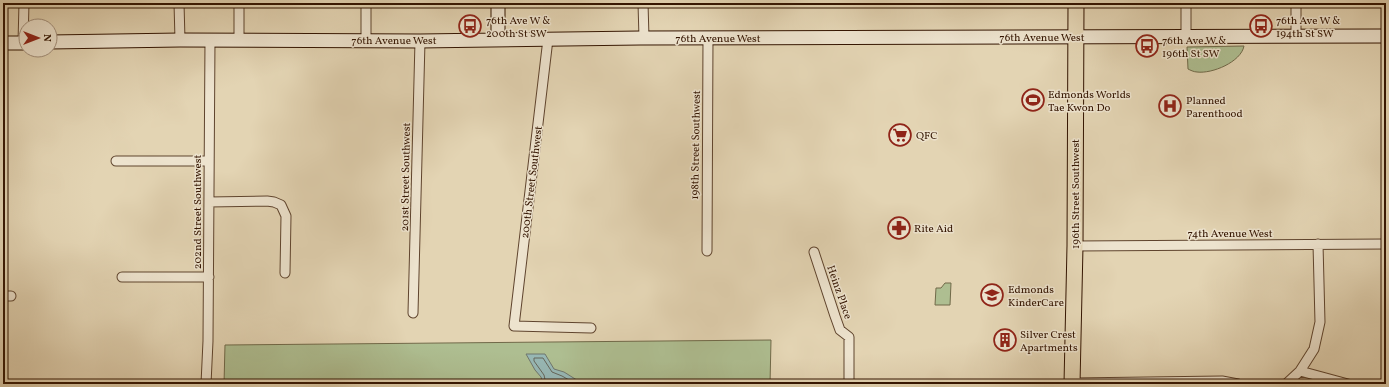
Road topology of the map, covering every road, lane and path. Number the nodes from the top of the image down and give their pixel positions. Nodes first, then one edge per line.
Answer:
1 (24, 3) edge
2 (179, 3) edge
3 (239, 3) edge
4 (366, 3) edge
5 (498, 3) edge
6 (644, 3) edge
7 (1076, 3) edge
8 (1186, 3) edge
9 (1296, 3) edge
10 (24, 18) edge
11 (1296, 35) junction
12 (1076, 36) junction
13 (1186, 36) junction
14 (1386, 36) edge
15 (644, 38) junction
16 (708, 38) junction
17 (498, 39) junction
18 (548, 39) junction
19 (180, 40) junction
20 (210, 40) junction
21 (239, 40) junction
22 (366, 40) junction
23 (420, 41) junction
24 (58, 42) edge
25 (3, 43) edge
26 (18, 43) edge
27 (116, 161) dead end
28 (209, 161) junction
29 (209, 202) junction
30 (1318, 244) junction
31 (1386, 244) edge
32 (1075, 246) junction
33 (707, 251) dead end
34 (814, 252) dead end
35 (285, 273) dead end
36 (122, 277) dead end
37 (208, 277) junction
38 (413, 313) dead end
39 (591, 328) dead end
40 (1300, 371) junction
41 (206, 384) edge
42 (849, 384) edge
43 (1072, 384) edge
44 (1238, 384) edge
45 (1286, 384) edge
46 (1348, 384) edge

1 - 10 street
2 - 19 street
3 - 21 street
4 - 22 street
5 - 17 street
6 - 15 street
7 - 12 main road, 196th Street Southwest
8 - 13 street
9 - 11 street
11 - 13 street, 76th Avenue West
11 - 14 street, 76th Avenue West
12 - 13 street, 76th Avenue West
12 - 16 street, 76th Avenue West
12 - 32 main road, 196th Street Southwest
15 - 16 street, 76th Avenue West
15 - 18 street, 76th Avenue West
16 - 33 street, 198th Street Southwest
17 - 18 street, 76th Avenue West
17 - 23 street, 76th Avenue West
18 - 39 street, 200th Street Southwest
19 - 20 street, 76th Avenue West
19 - 24 street, 76th Avenue West
20 - 21 street, 76th Avenue West
20 - 28 street, 202nd Street Southwest
21 - 22 street, 76th Avenue West
22 - 23 street, 76th Avenue West
23 - 38 street, 201st Street Southwest
25 - 26 street
27 - 28 street
28 - 29 street, 202nd Street Southwest
29 - 35 street
29 - 37 street, 202nd Street Southwest
30 - 31 street, 74th Avenue West
30 - 32 street, 74th Avenue West
30 - 40 street
32 - 43 main road, 196th Street Southwest
34 - 42 street, Heinz Place
36 - 37 street
37 - 41 street, 202nd Street Southwest
40 - 45 street
40 - 46 street
43 - 44 street

